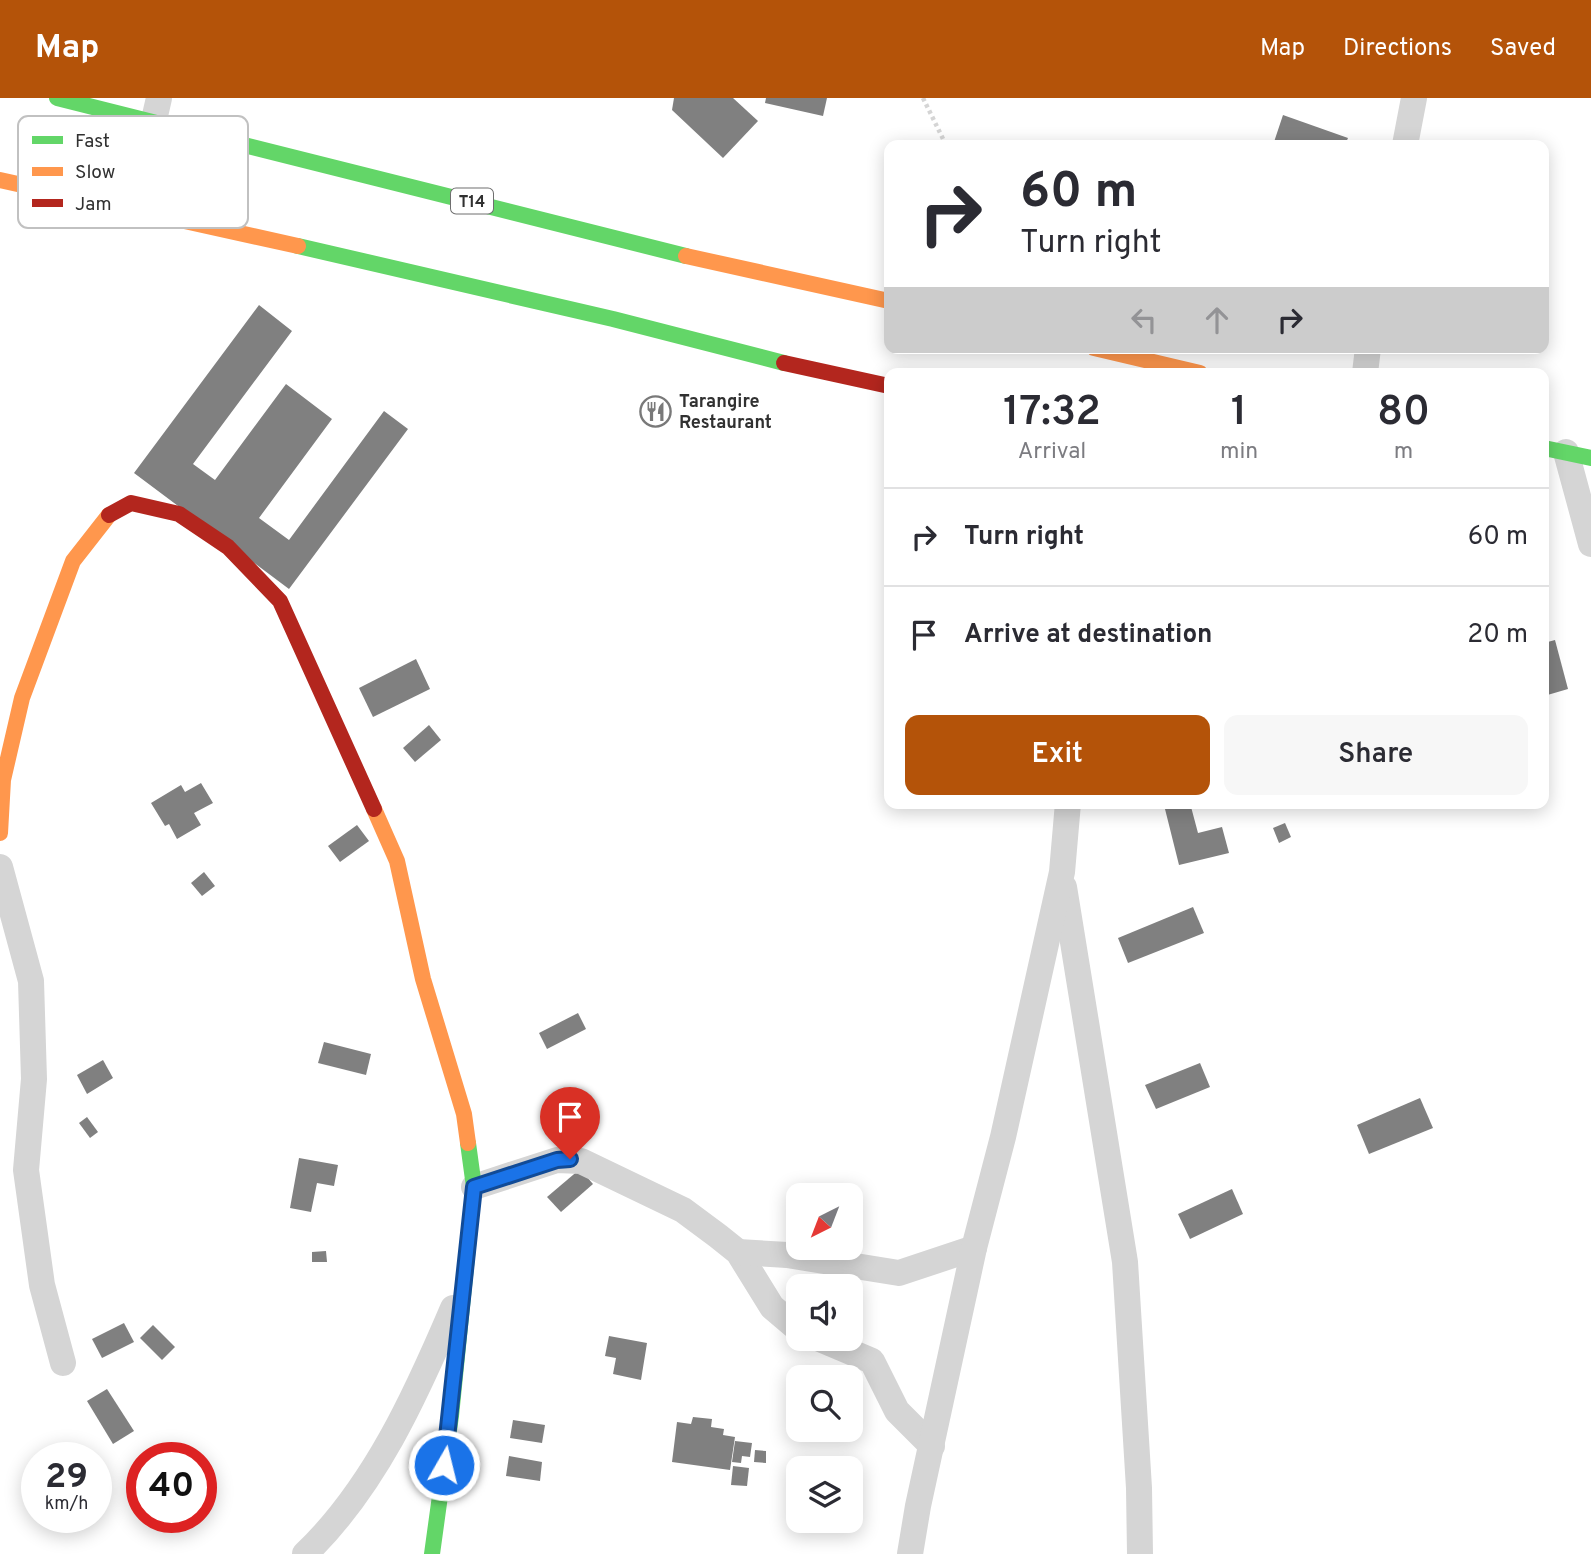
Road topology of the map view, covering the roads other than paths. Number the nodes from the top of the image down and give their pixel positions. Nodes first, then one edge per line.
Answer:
1 (57, 98) edge
2 (1414, 98) edge
3 (156, 109) edge
4 (181, 116) edge
5 (248, 134) edge
6 (1406, 140) edge
7 (0, 180) edge
8 (18, 184) edge
9 (213, 228) edge
10 (884, 300) edge
11 (1103, 358) edge
12 (1168, 368) edge
13 (884, 385) edge
14 (1567, 453) edge
15 (1591, 544) edge
16 (8, 717) edge
17 (1067, 809) edge
18 (0, 833) edge
19 (0, 867) edge
20 (1062, 872) junction
21 (474, 1187) junction
22 (974, 1248) junction
23 (738, 1252) junction
24 (464, 1281) junction
25 (786, 1319) edge
26 (848, 1351) edge
27 (63, 1363) dead end
28 (932, 1446) junction
29 (305, 1554) edge
30 (432, 1554) edge
31 (911, 1554) edge
32 (1140, 1554) edge

1 - 3 main road, T14
2 - 6 street
3 - 4 main road, T14
5 - 10 main road, T14
7 - 8 main road
9 - 13 main road
11 - 12 main road
14 - 15 street
16 - 18 main road
16 - 21 main road
17 - 20 street
19 - 27 street
20 - 22 street
20 - 32 street
21 - 23 street
21 - 24 main road
22 - 23 street
22 - 28 street
23 - 25 street
24 - 29 street
24 - 30 main road
26 - 28 street
28 - 31 street

